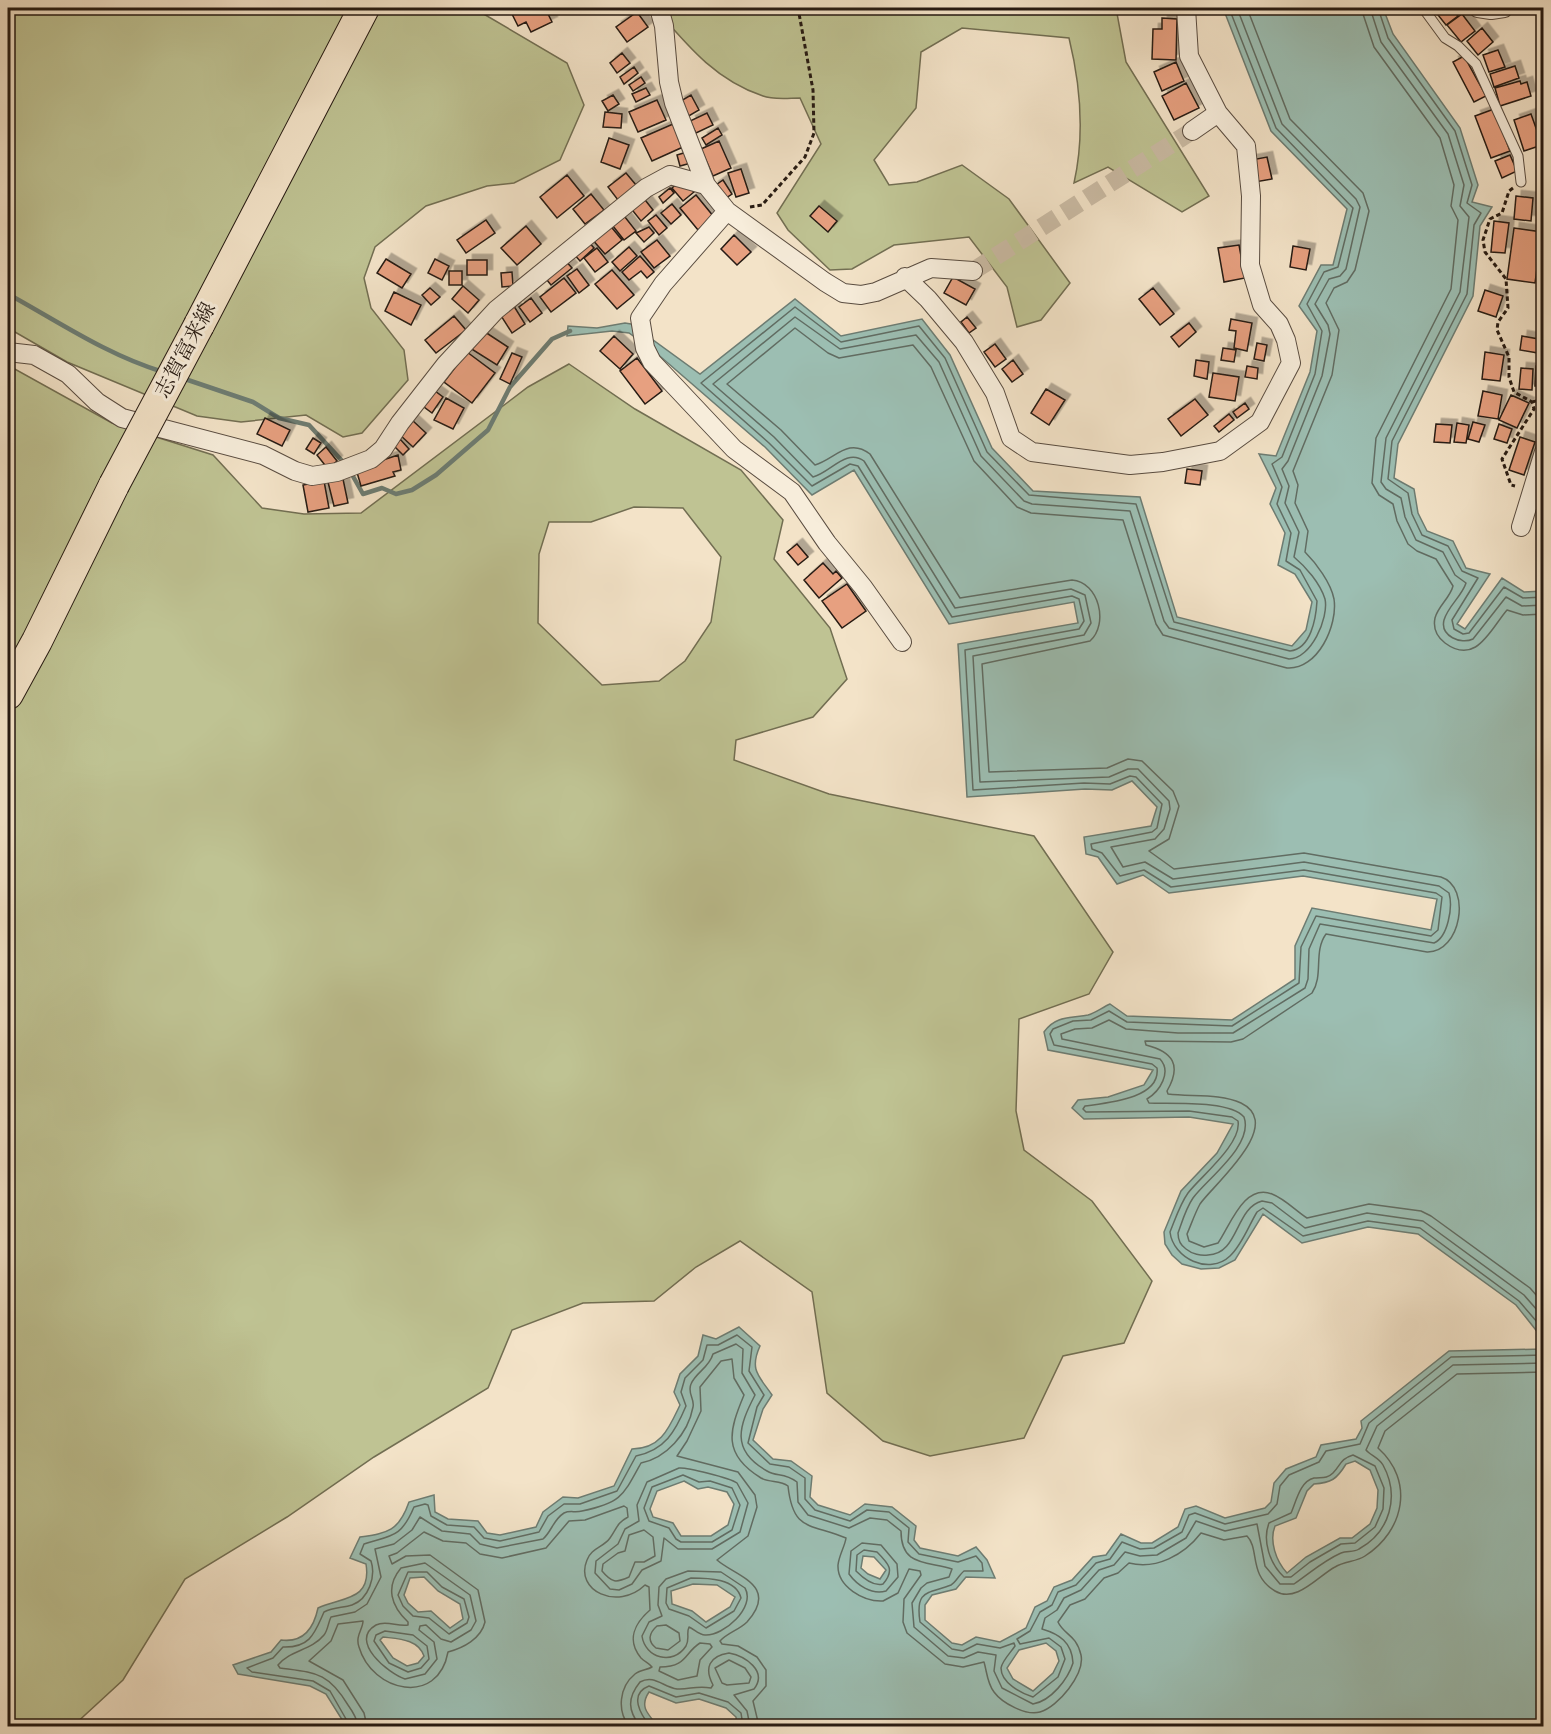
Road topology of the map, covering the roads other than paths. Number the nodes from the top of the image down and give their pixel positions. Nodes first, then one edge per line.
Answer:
1 (364, 8) edge
2 (659, 8) edge
3 (1186, 8) edge
4 (1423, 8) edge
5 (1478, 8) edge
6 (1504, 8) edge
7 (1218, 113) junction
8 (1192, 131) tunnel mouth
9 (1521, 182) road end
10 (706, 185) junction
11 (727, 211) junction
12 (973, 271) tunnel mouth
13 (905, 278) junction
14 (8, 352) edge
15 (1544, 452) edge
16 (1521, 526) dead end
17 (902, 642) dead end
18 (8, 694) edge

1 - 18 main road, 志賀富来線, bridge
2 - 10 street
3 - 7 street
4 - 9 lane
5 - 6 street
7 - 8 street
7 - 13 street
10 - 11 street
10 - 14 street
11 - 13 street
11 - 17 street
12 - 13 street
15 - 16 street

